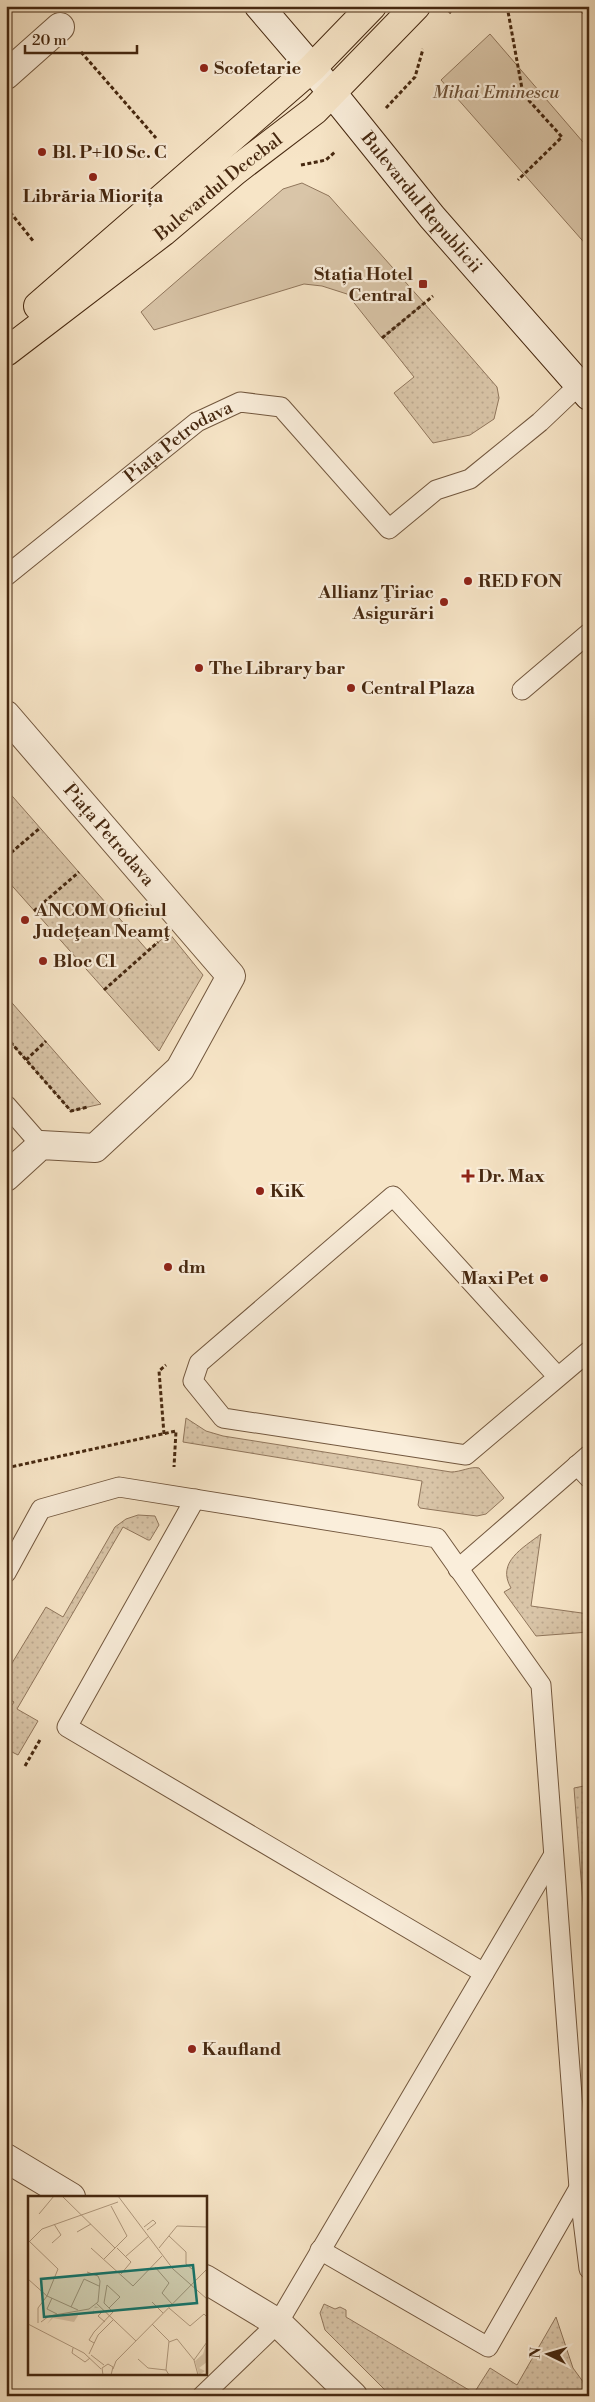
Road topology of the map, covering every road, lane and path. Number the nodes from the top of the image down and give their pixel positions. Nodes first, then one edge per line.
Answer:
1 (259, 6) edge
2 (372, 6) edge
3 (416, 6) edge
4 (507, 6) edge
5 (578, 6) edge
6 (587, 16) dead end
7 (60, 27) dead end
8 (79, 49) dead end
9 (312, 68) junction
10 (6, 75) edge
11 (332, 93) junction
12 (156, 138) dead end
13 (518, 180) dead end
14 (6, 207) edge
15 (34, 242) dead end
16 (433, 296) dead end
17 (6, 329) edge
18 (382, 338) dead end
19 (6, 352) edge
20 (584, 390) edge
21 (6, 576) edge
22 (589, 633) edge
23 (522, 690) dead end
24 (6, 715) edge
25 (40, 828) dead end
26 (6, 857) edge
27 (79, 872) dead end
28 (34, 911) dead end
29 (148, 951) dead end
30 (104, 990) dead end
31 (6, 1037) edge
32 (46, 1041) dead end
33 (26, 1060) junction
34 (6, 1105) edge
35 (71, 1111) dead end
36 (41, 1145) junction
37 (6, 1176) edge
38 (589, 1351) edge
39 (558, 1377) junction
40 (585, 1466) edge
41 (6, 1468) edge
42 (172, 1495) junction
43 (195, 1499) junction
44 (458, 1569) junction
45 (6, 1573) edge
46 (45, 1732) dead end
47 (25, 1766) dead end
48 (553, 1856) junction
49 (484, 1973) junction
50 (6, 2158) edge
51 (579, 2188) junction
52 (69, 2196) edge
53 (320, 2250) junction
54 (589, 2270) edge
55 (206, 2280) edge
56 (278, 2323) junction
57 (202, 2396) edge
58 (353, 2396) edge

1 - 9 street, Bulevardul Republicii
2 - 9 main road, Bulevardul Decebal
3 - 11 main road, Bulevardul Decebal
4 - 13 path
5 - 6 path
7 - 10 street
8 - 12 path
9 - 11 street, Bulevardul Republicii
9 - 17 main road, Bulevardul Decebal
11 - 19 main road, Bulevardul Decebal
11 - 20 street, Bulevardul Republicii
14 - 15 path
16 - 18 path
20 - 21 lane, Piața Petrodava
22 - 23 lane
24 - 36 street, Piața Petrodava
25 - 26 path
27 - 28 path
29 - 30 path
31 - 33 path
32 - 33 path
33 - 35 path
34 - 36 lane
36 - 37 street
38 - 39 lane
39 - 39 lane
40 - 44 lane
41 - 42 path
42 - 43 lane
42 - 45 lane
43 - 44 lane
43 - 49 lane
44 - 48 lane
46 - 47 path
48 - 49 lane
48 - 51 lane
49 - 53 lane
50 - 52 street
51 - 53 lane
51 - 54 lane
53 - 56 lane
55 - 56 street
56 - 57 lane
56 - 58 street

